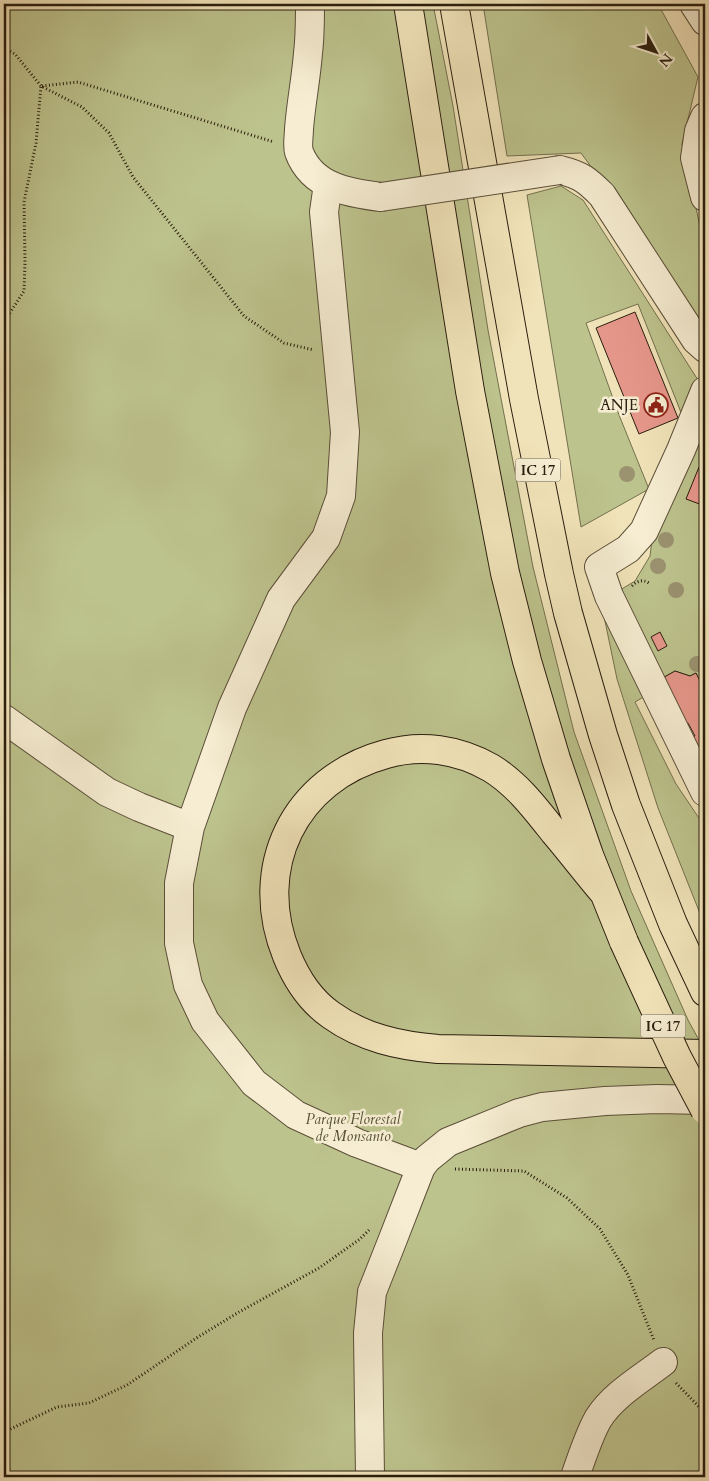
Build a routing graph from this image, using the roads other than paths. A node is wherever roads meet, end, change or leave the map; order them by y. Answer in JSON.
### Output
{"nodes":[{"id":1,"x":310,"y":4,"type":"edge"},
{"id":2,"x":408,"y":4,"type":"edge"},
{"id":3,"x":454,"y":4,"type":"edge"},
{"id":4,"x":694,"y":4,"type":"edge"},
{"id":5,"x":705,"y":21,"type":"edge"},
{"id":6,"x":705,"y":117,"type":"edge"},
{"id":7,"x":328,"y":184,"type":"junction"},
{"id":8,"x":705,"y":197,"type":"edge"},
{"id":9,"x":705,"y":348,"type":"edge"},
{"id":10,"x":705,"y":391,"type":"edge"},
{"id":11,"x":4,"y":719,"type":"edge"},
{"id":12,"x":705,"y":792,"type":"edge"},
{"id":13,"x":190,"y":827,"type":"junction"},
{"id":14,"x":604,"y":893,"type":"junction"},
{"id":15,"x":705,"y":992,"type":"edge"},
{"id":16,"x":705,"y":1054,"type":"edge"},
{"id":17,"x":705,"y":1100,"type":"edge"},
{"id":18,"x":705,"y":1110,"type":"edge"},
{"id":19,"x":421,"y":1167,"type":"junction"},
{"id":20,"x":663,"y":1362,"type":"road end"},
{"id":21,"x":370,"y":1477,"type":"edge"},
{"id":22,"x":575,"y":1477,"type":"edge"}],
"edges":[{"from":1,"to":7,"type":"street"},
{"from":2,"to":14,"type":"highway","number":"IC 17"},
{"from":3,"to":15,"type":"highway","number":"IC 17"},
{"from":4,"to":5,"type":"street"},
{"from":6,"to":8,"type":"street"},
{"from":7,"to":9,"type":"street","bridge":true},
{"from":7,"to":13,"type":"street"},
{"from":10,"to":12,"type":"street"},
{"from":11,"to":13,"type":"street"},
{"from":13,"to":19,"type":"street"},
{"from":14,"to":16,"type":"highway"},
{"from":14,"to":18,"type":"highway","number":"IC 17","bridge":true},
{"from":17,"to":19,"type":"street"},
{"from":19,"to":21,"type":"street"},
{"from":20,"to":22,"type":"street"}]}
